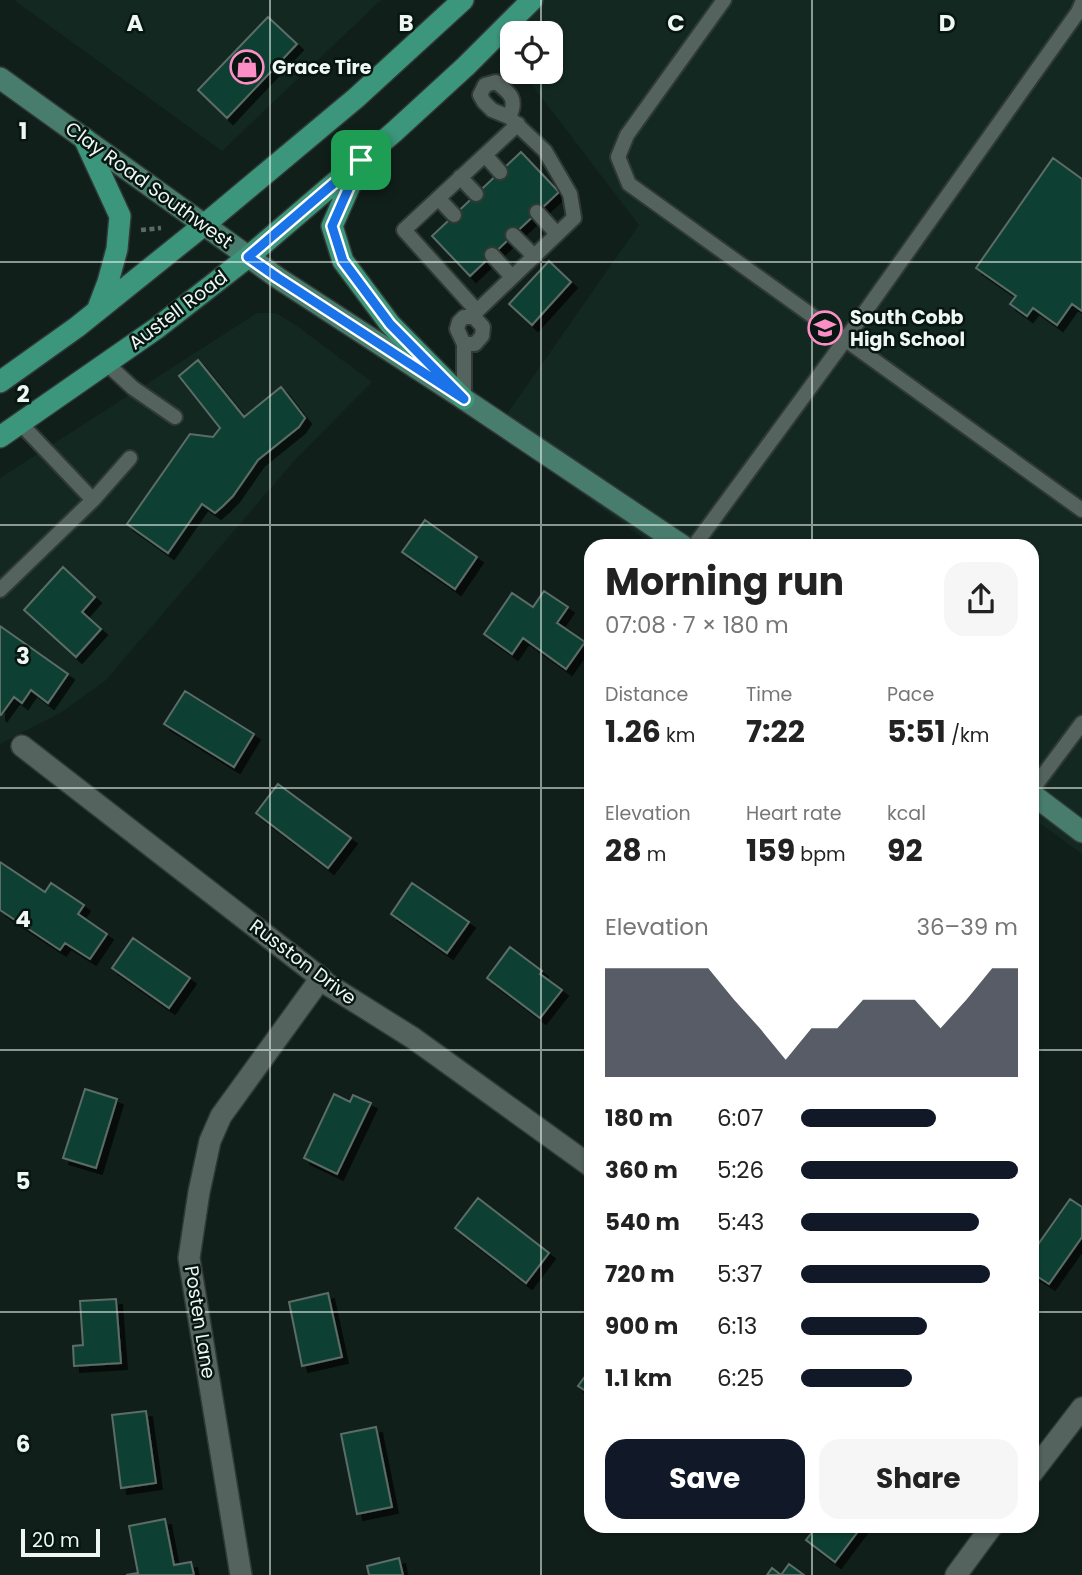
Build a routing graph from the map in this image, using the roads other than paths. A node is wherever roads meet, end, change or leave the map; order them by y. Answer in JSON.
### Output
{"nodes":[{"id":1,"x":463,"y":0,"type":"edge"},
{"id":2,"x":532,"y":0,"type":"edge"},
{"id":3,"x":724,"y":0,"type":"edge"},
{"id":4,"x":1080,"y":7,"type":"edge"},
{"id":5,"x":466,"y":66,"type":"junction"},
{"id":6,"x":0,"y":78,"type":"edge"},
{"id":7,"x":513,"y":121,"type":"junction"},
{"id":8,"x":84,"y":138,"type":"junction"},
{"id":9,"x":485,"y":155,"type":"junction"},
{"id":10,"x":361,"y":160,"type":"junction"},
{"id":11,"x":500,"y":172,"type":"dead end"},
{"id":12,"x":460,"y":177,"type":"junction"},
{"id":13,"x":476,"y":194,"type":"dead end"},
{"id":14,"x":438,"y":198,"type":"junction"},
{"id":15,"x":537,"y":212,"type":"dead end"},
{"id":16,"x":454,"y":215,"type":"dead end"},
{"id":17,"x":204,"y":225,"type":"junction"},
{"id":18,"x":557,"y":234,"type":"junction"},
{"id":19,"x":513,"y":235,"type":"dead end"},
{"id":20,"x":492,"y":255,"type":"dead end"},
{"id":21,"x":534,"y":256,"type":"junction"},
{"id":22,"x":248,"y":257,"type":"junction"},
{"id":23,"x":512,"y":277,"type":"junction"},
{"id":24,"x":97,"y":311,"type":"junction"},
{"id":25,"x":476,"y":314,"type":"junction"},
{"id":26,"x":845,"y":341,"type":"junction"},
{"id":27,"x":106,"y":363,"type":"junction"},
{"id":28,"x":0,"y":382,"type":"edge"},
{"id":29,"x":464,"y":399,"type":"junction"},
{"id":30,"x":175,"y":416,"type":"dead end"},
{"id":31,"x":20,"y":423,"type":"junction"},
{"id":32,"x":0,"y":437,"type":"edge"},
{"id":33,"x":130,"y":458,"type":"dead end"},
{"id":34,"x":93,"y":500,"type":"junction"},
{"id":35,"x":1082,"y":510,"type":"edge"},
{"id":36,"x":673,"y":539,"type":"edge"},
{"id":37,"x":699,"y":539,"type":"edge"},
{"id":38,"x":0,"y":590,"type":"edge"},
{"id":39,"x":1082,"y":723,"type":"edge"},
{"id":40,"x":22,"y":746,"type":"dead end"},
{"id":41,"x":1039,"y":782,"type":"edge"},
{"id":42,"x":1039,"y":798,"type":"edge"},
{"id":43,"x":1082,"y":832,"type":"edge"},
{"id":44,"x":321,"y":978,"type":"junction"},
{"id":45,"x":584,"y":1161,"type":"edge"},
{"id":46,"x":1082,"y":1408,"type":"edge"},
{"id":47,"x":1039,"y":1464,"type":"edge"},
{"id":48,"x":985,"y":1533,"type":"edge"},
{"id":49,"x":241,"y":1575,"type":"edge"},
{"id":50,"x":956,"y":1575,"type":"edge"}],
"edges":[{"from":1,"to":17,"type":"main road"},
{"from":2,"to":5,"type":"main road","name":"Austell Road"},
{"from":3,"to":26,"type":"lane"},
{"from":4,"to":26,"type":"lane"},
{"from":5,"to":7,"type":"lane"},
{"from":5,"to":10,"type":"main road","name":"Austell Road"},
{"from":6,"to":8,"type":"street","name":"Clay Road Southwest"},
{"from":7,"to":9,"type":"lane"},
{"from":7,"to":18,"type":"lane"},
{"from":8,"to":17,"type":"street","name":"Clay Road Southwest"},
{"from":8,"to":24,"type":"main road"},
{"from":9,"to":11,"type":"lane"},
{"from":9,"to":12,"type":"lane"},
{"from":10,"to":22,"type":"main road","name":"Austell Road"},
{"from":10,"to":29,"type":"main road"},
{"from":12,"to":13,"type":"lane"},
{"from":12,"to":14,"type":"lane"},
{"from":14,"to":16,"type":"lane"},
{"from":14,"to":25,"type":"lane"},
{"from":15,"to":18,"type":"lane"},
{"from":17,"to":22,"type":"street","name":"Clay Road Southwest"},
{"from":17,"to":24,"type":"main road"},
{"from":18,"to":21,"type":"lane"},
{"from":19,"to":21,"type":"lane"},
{"from":20,"to":23,"type":"lane"},
{"from":21,"to":23,"type":"lane"},
{"from":22,"to":27,"type":"main road","name":"Austell Road"},
{"from":22,"to":29,"type":"street","name":"Clay Road Southwest"},
{"from":23,"to":25,"type":"lane"},
{"from":24,"to":28,"type":"main road"},
{"from":25,"to":29,"type":"lane"},
{"from":26,"to":35,"type":"lane"},
{"from":26,"to":37,"type":"lane"},
{"from":27,"to":30,"type":"lane"},
{"from":27,"to":31,"type":"main road","name":"Austell Road"},
{"from":29,"to":36,"type":"street","name":"Clay Road Southwest"},
{"from":31,"to":32,"type":"main road","name":"Austell Road"},
{"from":31,"to":34,"type":"lane"},
{"from":33,"to":34,"type":"lane"},
{"from":34,"to":38,"type":"lane"},
{"from":39,"to":41,"type":"lane"},
{"from":40,"to":44,"type":"street","name":"Russton Drive"},
{"from":42,"to":43,"type":"street"},
{"from":44,"to":45,"type":"street","name":"Russton Drive"},
{"from":44,"to":49,"type":"street","name":"Posten Lane"},
{"from":46,"to":47,"type":"street"},
{"from":48,"to":50,"type":"street"}]}
